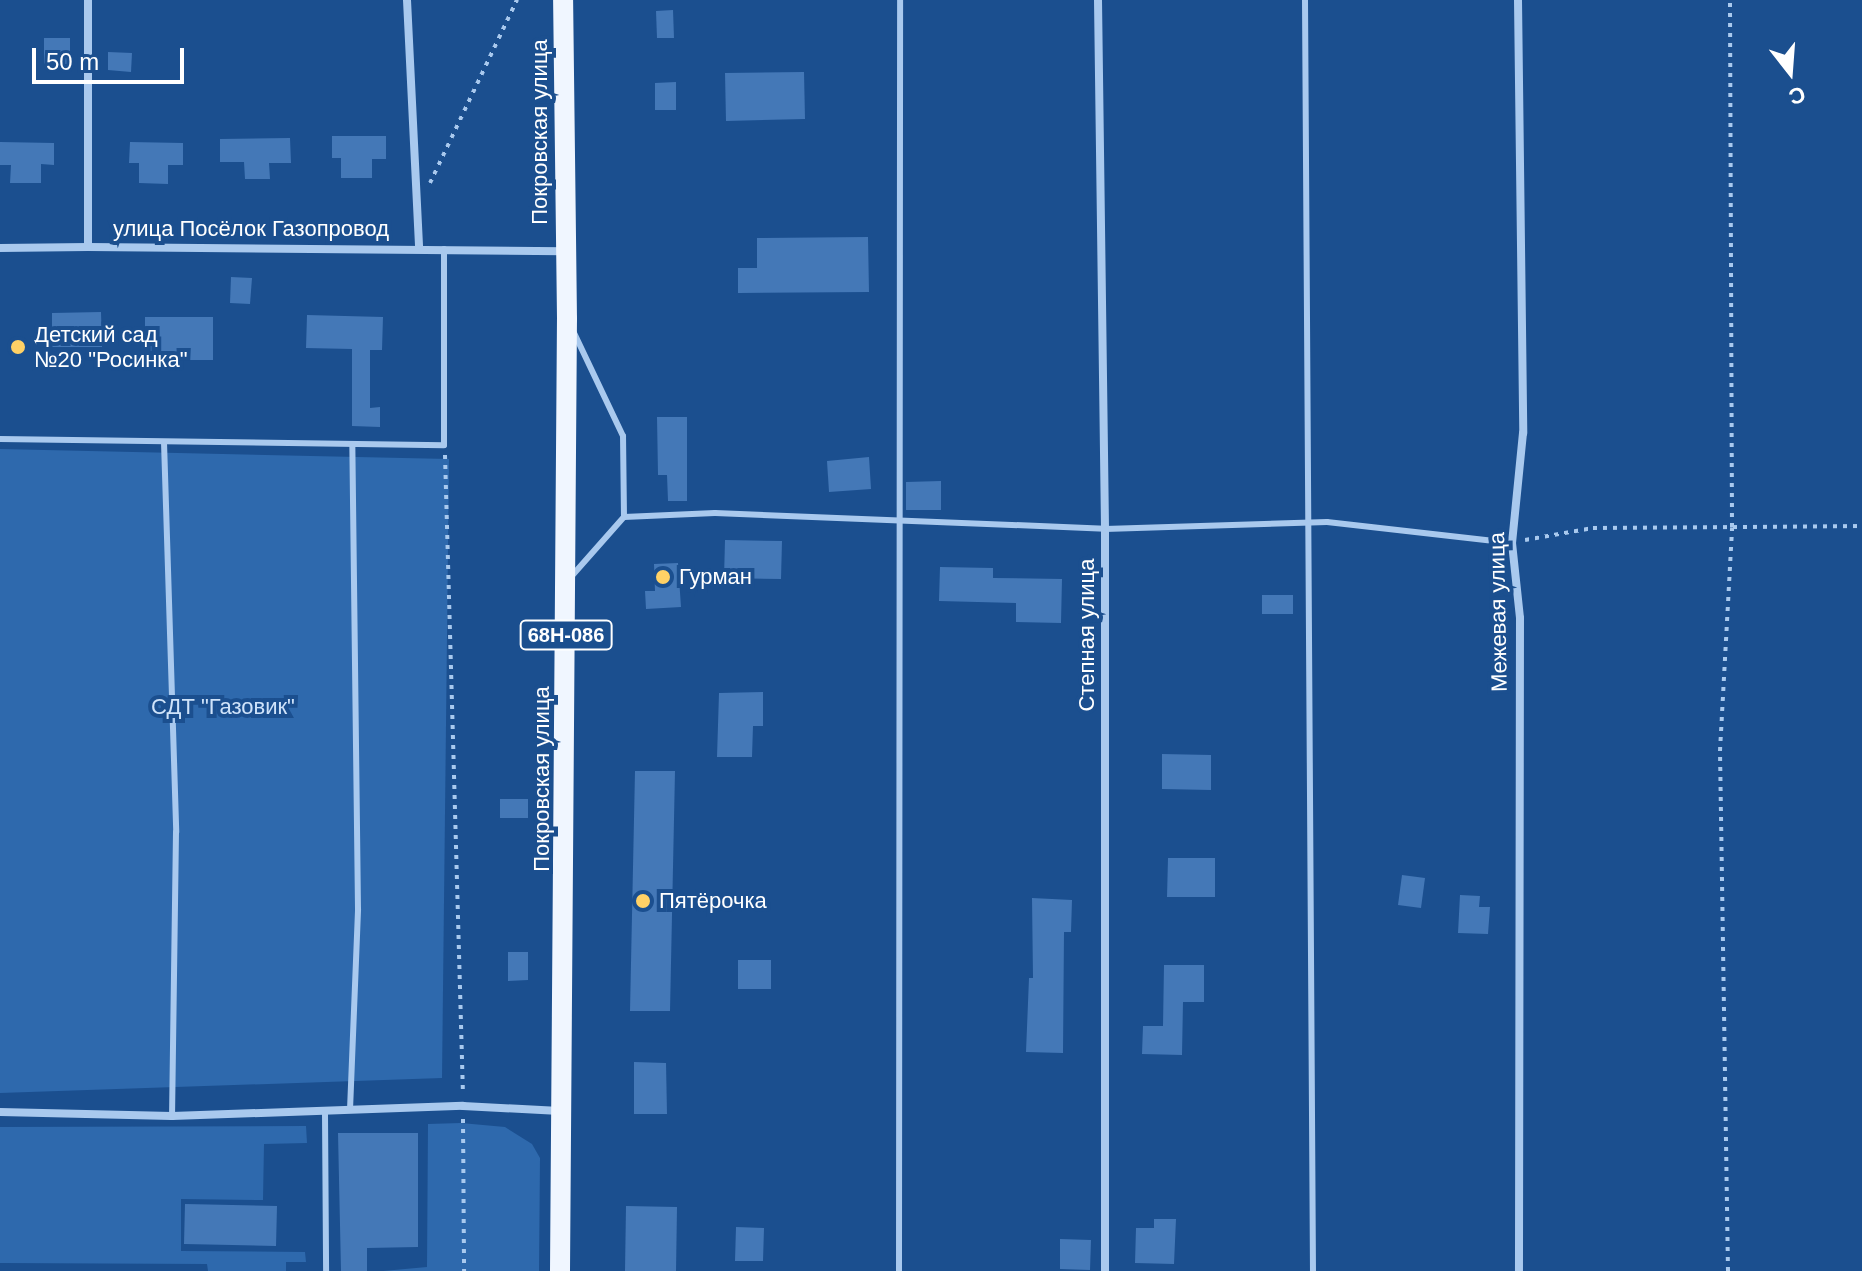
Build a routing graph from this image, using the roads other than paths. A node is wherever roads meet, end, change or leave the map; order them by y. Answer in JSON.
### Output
{"nodes":[{"id":1,"x":88,"y":0,"type":"edge"},
{"id":2,"x":407,"y":0,"type":"edge"},
{"id":3,"x":563,"y":0,"type":"edge"},
{"id":4,"x":900,"y":0,"type":"edge"},
{"id":5,"x":1098,"y":0,"type":"edge"},
{"id":6,"x":1305,"y":0,"type":"edge"},
{"id":7,"x":1518,"y":0,"type":"edge"},
{"id":8,"x":419,"y":246,"type":"junction"},
{"id":9,"x":88,"y":247,"type":"junction"},
{"id":10,"x":0,"y":248,"type":"edge"},
{"id":11,"x":444,"y":249,"type":"junction"},
{"id":12,"x":564,"y":251,"type":"junction"},
{"id":13,"x":567,"y":319,"type":"junction"},
{"id":14,"x":0,"y":439,"type":"edge"},
{"id":15,"x":164,"y":442,"type":"junction"},
{"id":16,"x":352,"y":445,"type":"junction"},
{"id":17,"x":624,"y":517,"type":"junction"},
{"id":18,"x":897,"y":519,"type":"junction"},
{"id":19,"x":1307,"y":522,"type":"junction"},
{"id":20,"x":1105,"y":529,"type":"junction"},
{"id":21,"x":1512,"y":543,"type":"junction"},
{"id":22,"x":566,"y":582,"type":"junction"},
{"id":23,"x":350,"y":1110,"type":"junction"},
{"id":24,"x":565,"y":1111,"type":"junction"},
{"id":25,"x":0,"y":1112,"type":"edge"},
{"id":26,"x":325,"y":1114,"type":"junction"},
{"id":27,"x":172,"y":1116,"type":"junction"},
{"id":28,"x":326,"y":1271,"type":"edge"},
{"id":29,"x":560,"y":1271,"type":"edge"},
{"id":30,"x":899,"y":1271,"type":"edge"},
{"id":31,"x":1105,"y":1271,"type":"edge"},
{"id":32,"x":1313,"y":1271,"type":"edge"},
{"id":33,"x":1519,"y":1271,"type":"edge"}],
"edges":[{"from":1,"to":9,"type":"street","name":"улица Посёлок Газопровод"},
{"from":2,"to":8,"type":"street"},
{"from":3,"to":12,"type":"main road","name":"Покровская улица","number":"68Н-086"},
{"from":4,"to":18,"type":"lane"},
{"from":5,"to":20,"type":"street","name":"Степная улица"},
{"from":6,"to":19,"type":"lane"},
{"from":7,"to":21,"type":"street","name":"Межевая улица"},
{"from":8,"to":9,"type":"street","name":"улица Посёлок Газопровод"},
{"from":8,"to":11,"type":"street","name":"улица Посёлок Газопровод"},
{"from":9,"to":10,"type":"street"},
{"from":11,"to":12,"type":"street","name":"улица Посёлок Газопровод"},
{"from":11,"to":16,"type":"lane"},
{"from":12,"to":13,"type":"main road","name":"Покровская улица","number":"68Н-086"},
{"from":13,"to":17,"type":"lane"},
{"from":13,"to":22,"type":"main road","name":"Покровская улица","number":"68Н-086"},
{"from":14,"to":15,"type":"lane"},
{"from":15,"to":16,"type":"lane"},
{"from":15,"to":27,"type":"lane"},
{"from":16,"to":23,"type":"lane"},
{"from":17,"to":18,"type":"lane"},
{"from":17,"to":22,"type":"lane"},
{"from":18,"to":20,"type":"lane"},
{"from":18,"to":30,"type":"lane"},
{"from":19,"to":20,"type":"lane"},
{"from":19,"to":21,"type":"lane"},
{"from":19,"to":32,"type":"lane"},
{"from":20,"to":31,"type":"street","name":"Степная улица"},
{"from":21,"to":33,"type":"street","name":"Межевая улица"},
{"from":22,"to":24,"type":"main road","name":"Покровская улица","number":"68Н-086"},
{"from":23,"to":24,"type":"street"},
{"from":23,"to":26,"type":"street"},
{"from":24,"to":29,"type":"main road","name":"Покровская улица","number":"68Н-086"},
{"from":25,"to":27,"type":"street"},
{"from":26,"to":27,"type":"street"},
{"from":26,"to":28,"type":"lane"}]}
